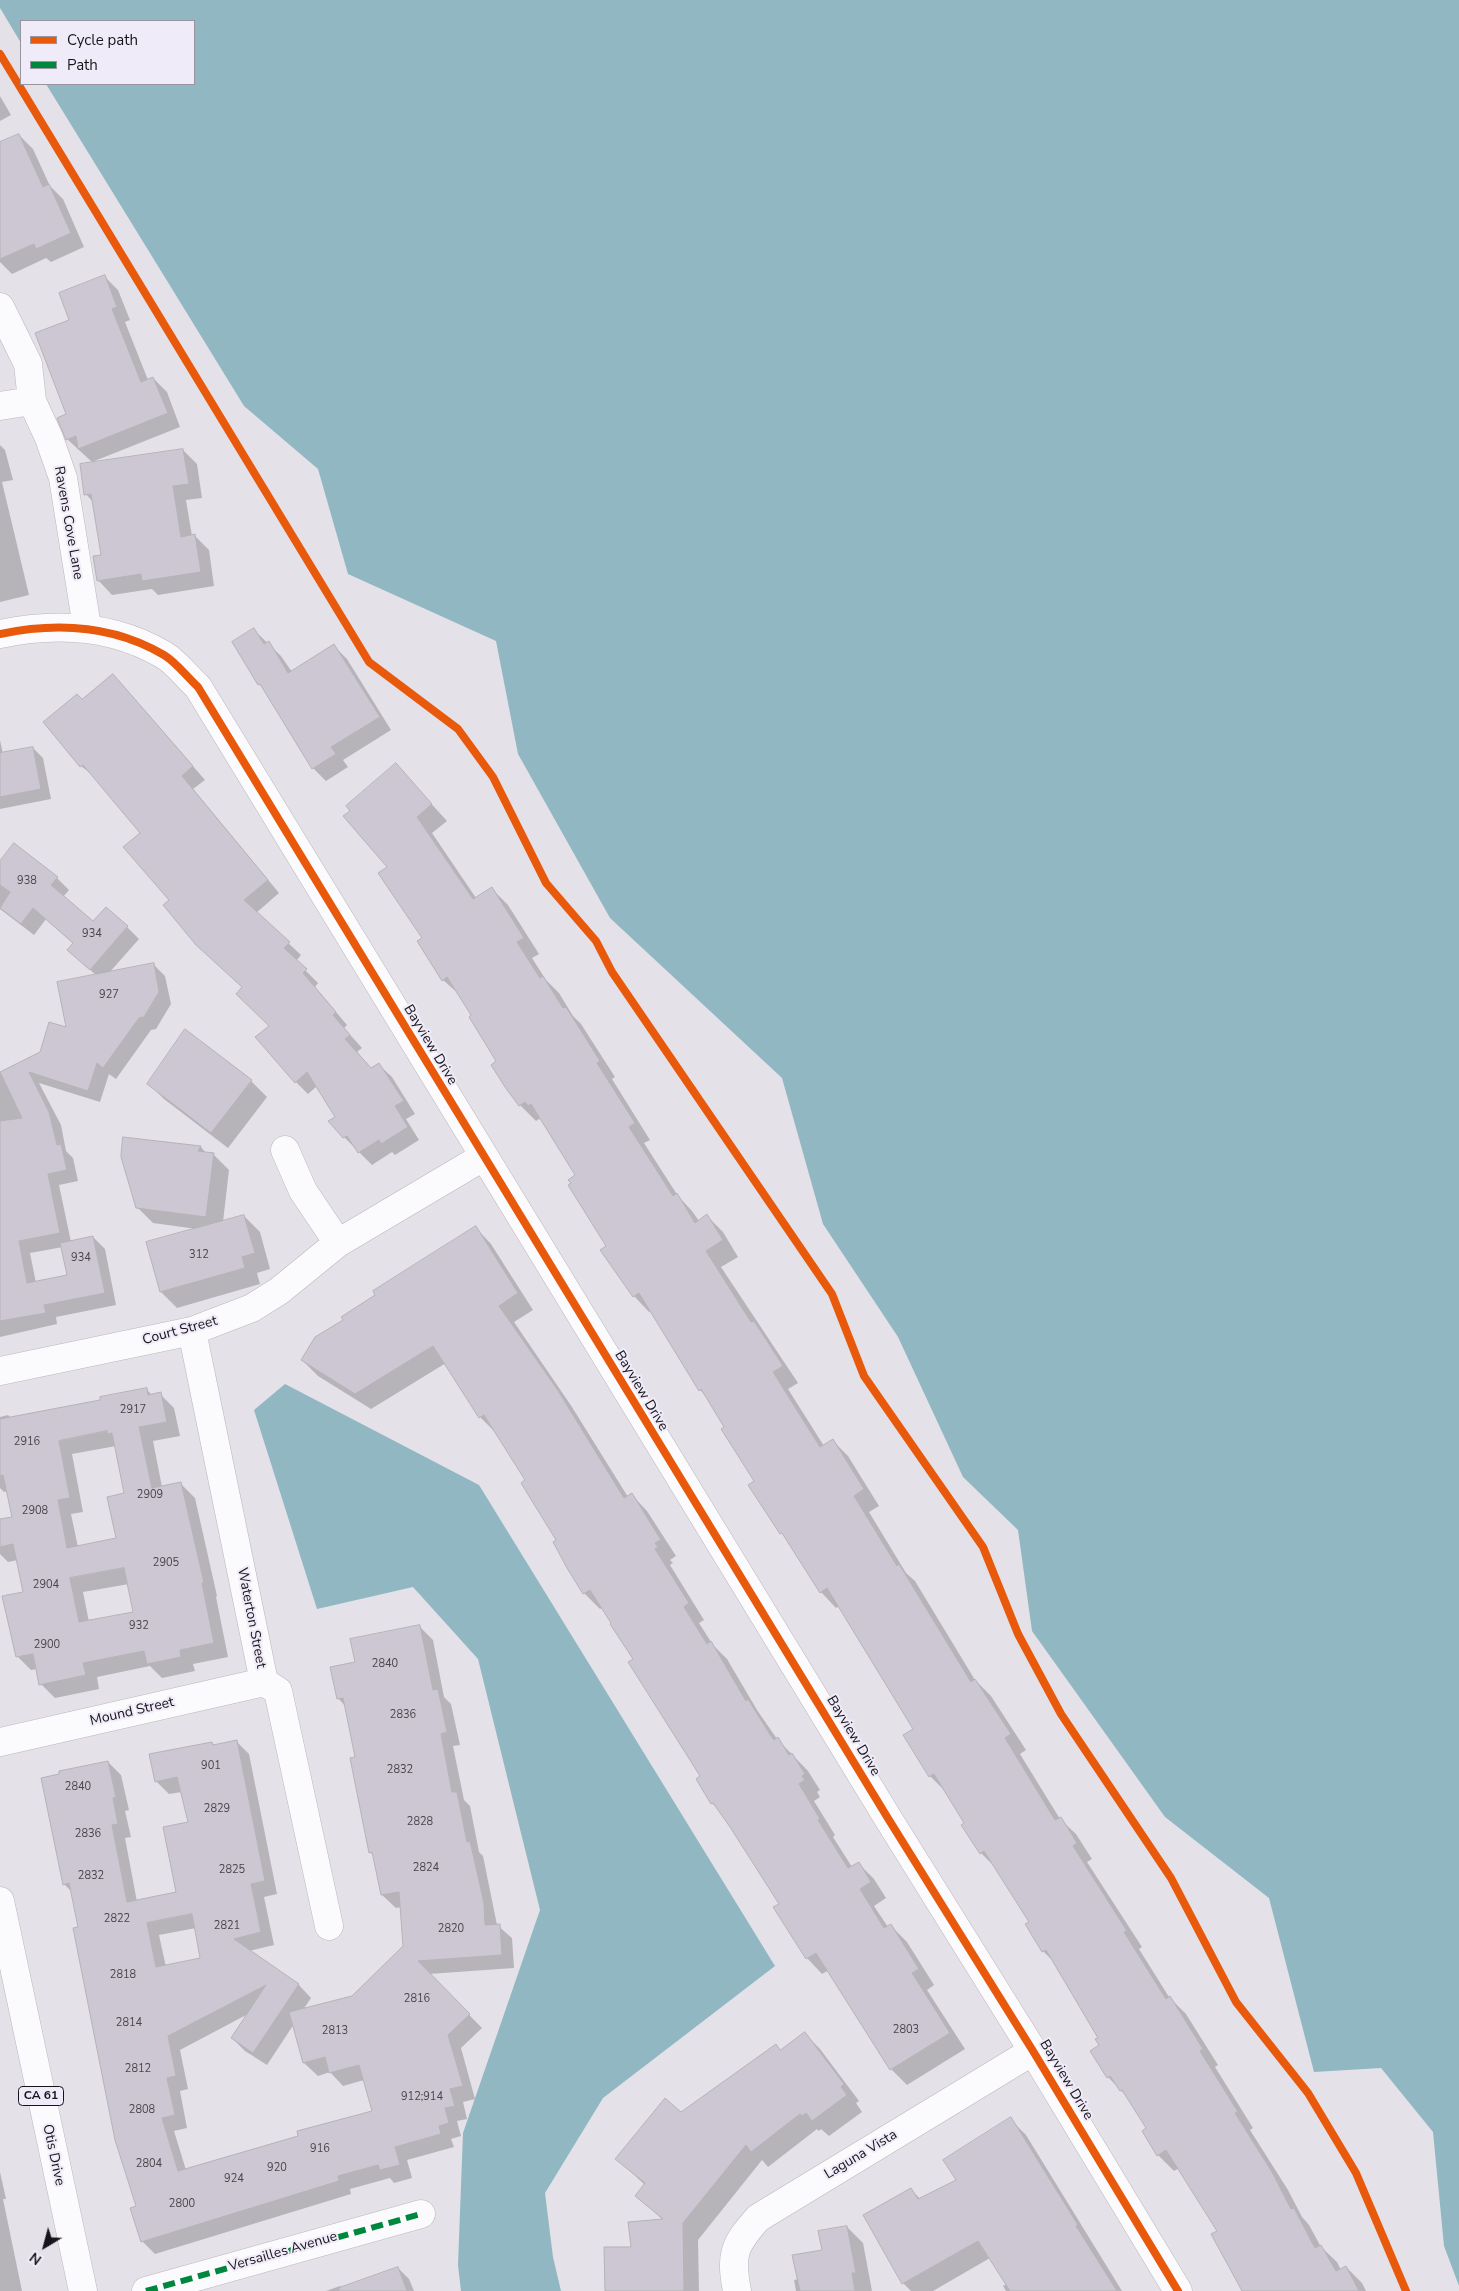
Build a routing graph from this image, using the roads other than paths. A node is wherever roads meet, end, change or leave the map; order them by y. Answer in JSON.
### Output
{"nodes":[{"id":1,"x":0,"y":307,"type":"edge"},
{"id":2,"x":7,"y":341,"type":"edge"},
{"id":3,"x":32,"y":401,"type":"junction"},
{"id":4,"x":0,"y":406,"type":"edge"},
{"id":5,"x":87,"y":627,"type":"junction"},
{"id":6,"x":0,"y":634,"type":"edge"},
{"id":7,"x":285,"y":1150,"type":"dead end"},
{"id":8,"x":484,"y":1156,"type":"junction"},
{"id":9,"x":338,"y":1243,"type":"junction"},
{"id":10,"x":192,"y":1331,"type":"junction"},
{"id":11,"x":0,"y":1371,"type":"edge"},
{"id":12,"x":264,"y":1682,"type":"junction"},
{"id":13,"x":0,"y":1742,"type":"edge"},
{"id":14,"x":0,"y":1901,"type":"edge"},
{"id":15,"x":329,"y":1926,"type":"dead end"},
{"id":16,"x":1033,"y":2050,"type":"junction"},
{"id":17,"x":421,"y":2214,"type":"dead end"},
{"id":18,"x":83,"y":2291,"type":"edge"},
{"id":19,"x":146,"y":2291,"type":"edge"},
{"id":20,"x":737,"y":2291,"type":"edge"},
{"id":21,"x":1178,"y":2291,"type":"edge"}],
"edges":[{"from":1,"to":2,"type":"street","name":"Ravens Cove Lane"},
{"from":2,"to":3,"type":"street","name":"Ravens Cove Lane"},
{"from":3,"to":4,"type":"street"},
{"from":3,"to":5,"type":"street","name":"Ravens Cove Lane"},
{"from":5,"to":6,"type":"street","name":"Bayview Drive"},
{"from":5,"to":8,"type":"street","name":"Bayview Drive"},
{"from":7,"to":9,"type":"street"},
{"from":8,"to":9,"type":"street","name":"Court Street"},
{"from":8,"to":16,"type":"street","name":"Bayview Drive"},
{"from":9,"to":10,"type":"street","name":"Court Street"},
{"from":10,"to":11,"type":"street","name":"Court Street"},
{"from":10,"to":12,"type":"street","name":"Waterton Street"},
{"from":12,"to":13,"type":"street","name":"Mound Street"},
{"from":12,"to":15,"type":"street","name":"Waterton Street"},
{"from":14,"to":18,"type":"street","name":"Otis Drive","number":"CA 61"},
{"from":16,"to":20,"type":"street","name":"Laguna Vista"},
{"from":16,"to":21,"type":"street","name":"Bayview Drive"},
{"from":17,"to":19,"type":"street","name":"Versailles Avenue"}]}
